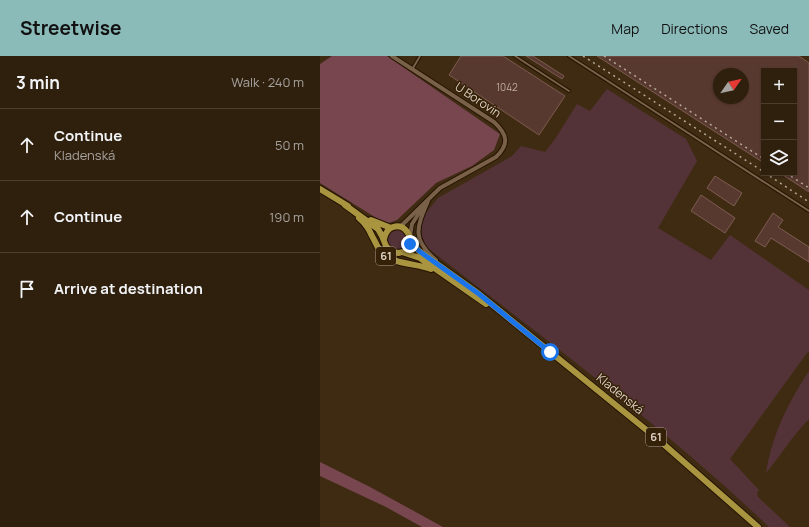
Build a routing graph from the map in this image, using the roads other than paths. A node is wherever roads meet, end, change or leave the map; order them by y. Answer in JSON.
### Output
{"nodes":[{"id":1,"x":392,"y":56,"type":"edge"},
{"id":2,"x":420,"y":56,"type":"edge"},
{"id":3,"x":515,"y":56,"type":"edge"},
{"id":4,"x":569,"y":56,"type":"edge"},
{"id":5,"x":412,"y":69,"type":"junction"},
{"id":6,"x":569,"y":91,"type":"dead end"},
{"id":7,"x":320,"y":189,"type":"edge"},
{"id":8,"x":429,"y":199,"type":"junction"},
{"id":9,"x":345,"y":205,"type":"junction"},
{"id":10,"x":809,"y":211,"type":"edge"},
{"id":11,"x":400,"y":227,"type":"junction"},
{"id":12,"x":391,"y":228,"type":"junction"},
{"id":13,"x":410,"y":238,"type":"junction"},
{"id":14,"x":384,"y":239,"type":"junction"},
{"id":15,"x":402,"y":252,"type":"junction"},
{"id":16,"x":449,"y":279,"type":"junction"},
{"id":17,"x":459,"y":279,"type":"junction"},
{"id":18,"x":520,"y":328,"type":"junction"},
{"id":19,"x":758,"y":527,"type":"edge"}],
"edges":[{"from":1,"to":5,"type":"street","name":"U Borovin"},
{"from":2,"to":5,"type":"lane"},
{"from":3,"to":6,"type":"lane"},
{"from":4,"to":10,"type":"lane"},
{"from":5,"to":8,"type":"street","name":"U Borovin"},
{"from":7,"to":9,"type":"main road","number":"61"},
{"from":8,"to":11,"type":"street"},
{"from":8,"to":13,"type":"street"},
{"from":8,"to":17,"type":"street"},
{"from":9,"to":12,"type":"main road","number":"61"},
{"from":9,"to":14,"type":"main road","number":"61"},
{"from":9,"to":16,"type":"main road","number":"61"},
{"from":11,"to":12,"type":"main road","number":"61"},
{"from":11,"to":13,"type":"main road","number":"61"},
{"from":12,"to":14,"type":"main road","number":"61"},
{"from":13,"to":15,"type":"main road","number":"61"},
{"from":13,"to":17,"type":"main road","number":"61"},
{"from":14,"to":15,"type":"main road","number":"61"},
{"from":15,"to":16,"type":"main road","number":"61"},
{"from":16,"to":18,"type":"main road","number":"61"},
{"from":17,"to":18,"type":"main road","number":"61"},
{"from":18,"to":19,"type":"main road","name":"Kladenská","number":"61"}]}
